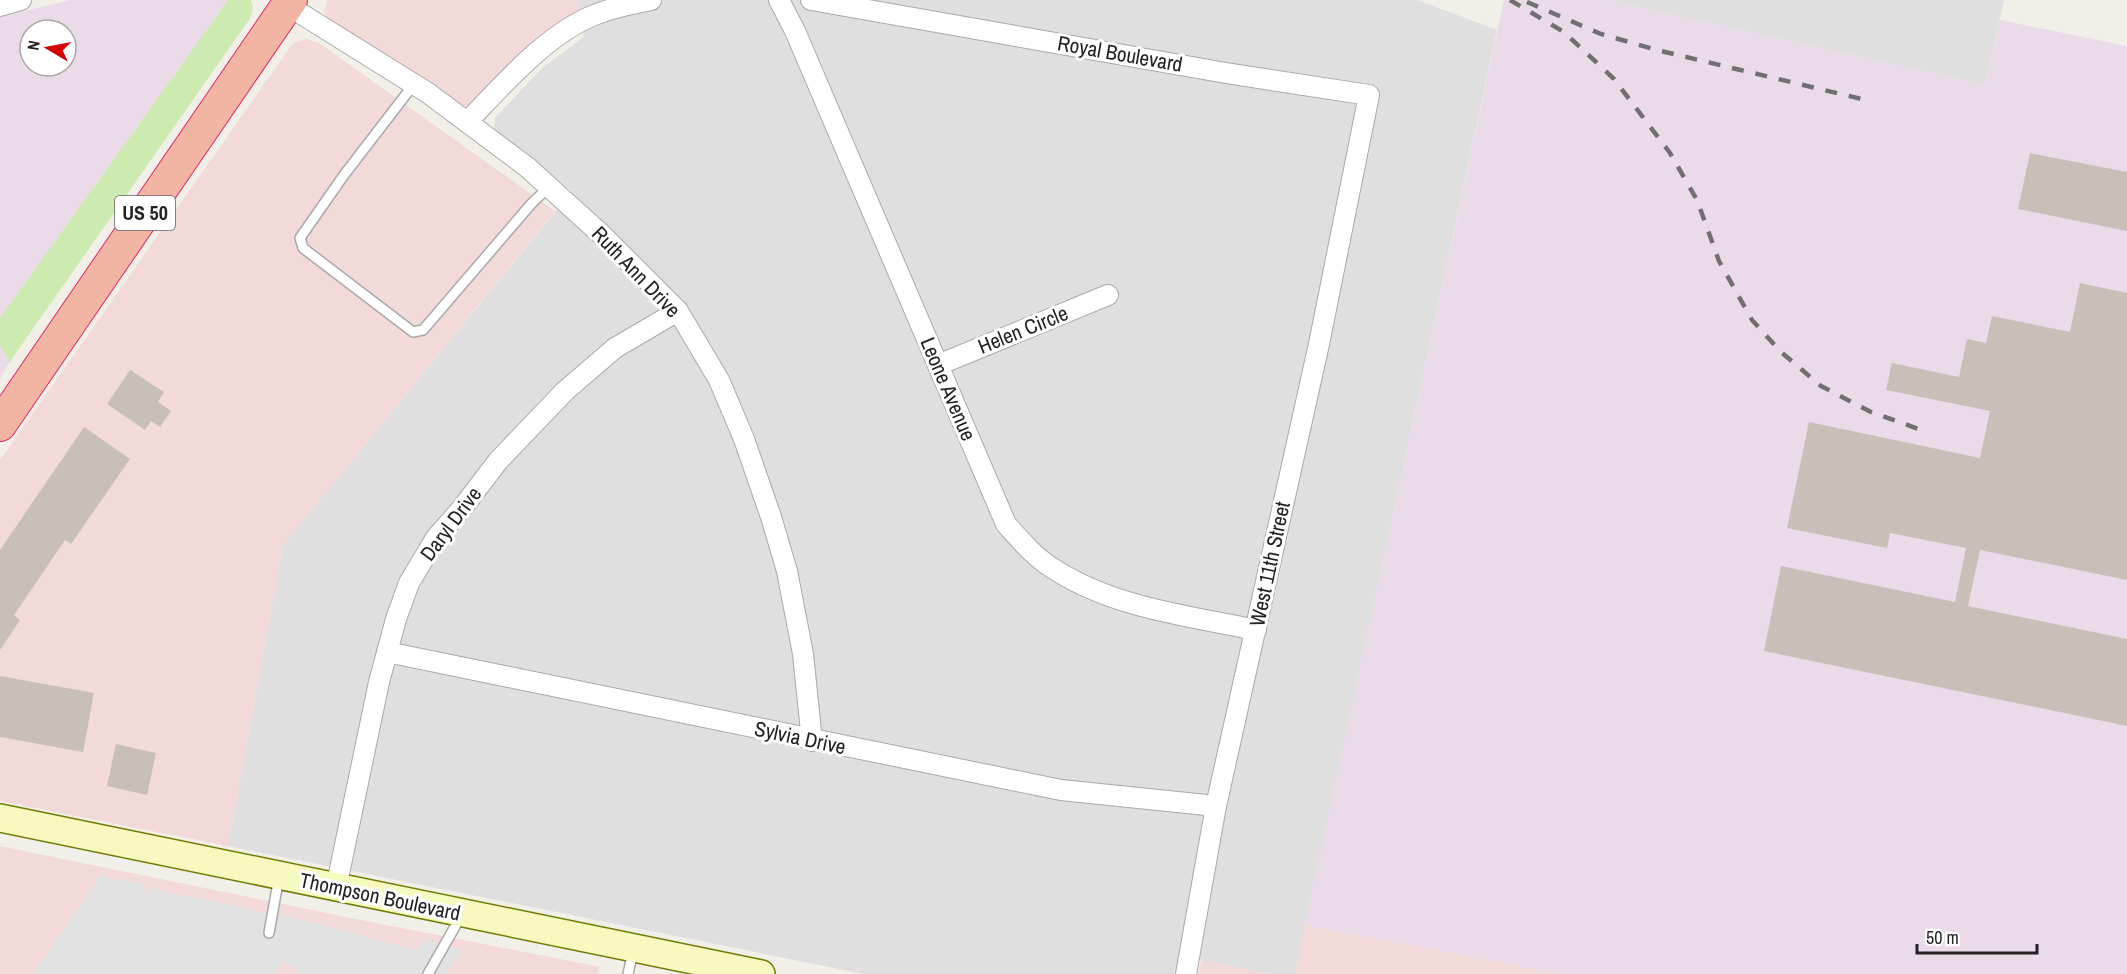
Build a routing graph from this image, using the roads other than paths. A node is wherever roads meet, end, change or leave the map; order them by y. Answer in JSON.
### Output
{"nodes":[{"id":1,"x":21,"y":0,"type":"edge"},
{"id":2,"x":651,"y":0,"type":"edge"},
{"id":3,"x":779,"y":0,"type":"edge"},
{"id":4,"x":811,"y":0,"type":"edge"},
{"id":5,"x":287,"y":2,"type":"edge"},
{"id":6,"x":0,"y":6,"type":"edge"},
{"id":7,"x":414,"y":84,"type":"junction"},
{"id":8,"x":467,"y":122,"type":"junction"},
{"id":9,"x":1357,"y":155,"type":"joint"},
{"id":10,"x":549,"y":187,"type":"junction"},
{"id":11,"x":1108,"y":295,"type":"dead end"},
{"id":12,"x":678,"y":311,"type":"junction"},
{"id":13,"x":938,"y":365,"type":"junction"},
{"id":14,"x":0,"y":425,"type":"edge"},
{"id":15,"x":1256,"y":630,"type":"junction"},
{"id":16,"x":387,"y":652,"type":"junction"},
{"id":17,"x":812,"y":741,"type":"junction"},
{"id":18,"x":1216,"y":806,"type":"junction"},
{"id":19,"x":0,"y":818,"type":"edge"},
{"id":20,"x":279,"y":876,"type":"junction"},
{"id":21,"x":336,"y":888,"type":"junction"},
{"id":22,"x":462,"y":914,"type":"junction"},
{"id":23,"x":269,"y":933,"type":"dead end"},
{"id":24,"x":631,"y":961,"type":"edge"},
{"id":25,"x":710,"y":969,"type":"edge"},
{"id":26,"x":428,"y":974,"type":"edge"},
{"id":27,"x":761,"y":974,"type":"edge"},
{"id":28,"x":1186,"y":974,"type":"edge"}],
"edges":[{"from":1,"to":6,"type":"street"},
{"from":2,"to":8,"type":"street"},
{"from":3,"to":13,"type":"street","name":"Leone Avenue"},
{"from":4,"to":9,"type":"street","name":"Royal Boulevard"},
{"from":5,"to":7,"type":"street","name":"Ruth Ann Drive"},
{"from":5,"to":14,"type":"highway","number":"US 50"},
{"from":7,"to":8,"type":"street","name":"Ruth Ann Drive"},
{"from":7,"to":10,"type":"lane"},
{"from":8,"to":10,"type":"street","name":"Ruth Ann Drive"},
{"from":9,"to":15,"type":"street","name":"West 11th Street"},
{"from":10,"to":12,"type":"street","name":"Ruth Ann Drive"},
{"from":11,"to":13,"type":"street","name":"Helen Circle"},
{"from":12,"to":16,"type":"street","name":"Daryl Drive"},
{"from":12,"to":17,"type":"street","name":"Ruth Ann Drive"},
{"from":13,"to":15,"type":"street","name":"Leone Avenue"},
{"from":15,"to":18,"type":"street","name":"West 11th Street"},
{"from":16,"to":17,"type":"street","name":"Sylvia Drive"},
{"from":16,"to":21,"type":"street","name":"Daryl Drive"},
{"from":17,"to":18,"type":"street","name":"Sylvia Drive"},
{"from":18,"to":28,"type":"street","name":"West 11th Street"},
{"from":19,"to":20,"type":"main road","name":"Thompson Boulevard"},
{"from":20,"to":21,"type":"main road","name":"Thompson Boulevard"},
{"from":20,"to":23,"type":"lane"},
{"from":21,"to":22,"type":"main road","name":"Thompson Boulevard"},
{"from":22,"to":24,"type":"main road","name":"Thompson Boulevard"},
{"from":22,"to":26,"type":"lane"},
{"from":24,"to":25,"type":"main road","name":"Thompson Boulevard"},
{"from":25,"to":27,"type":"main road","name":"Thompson Boulevard"}]}
